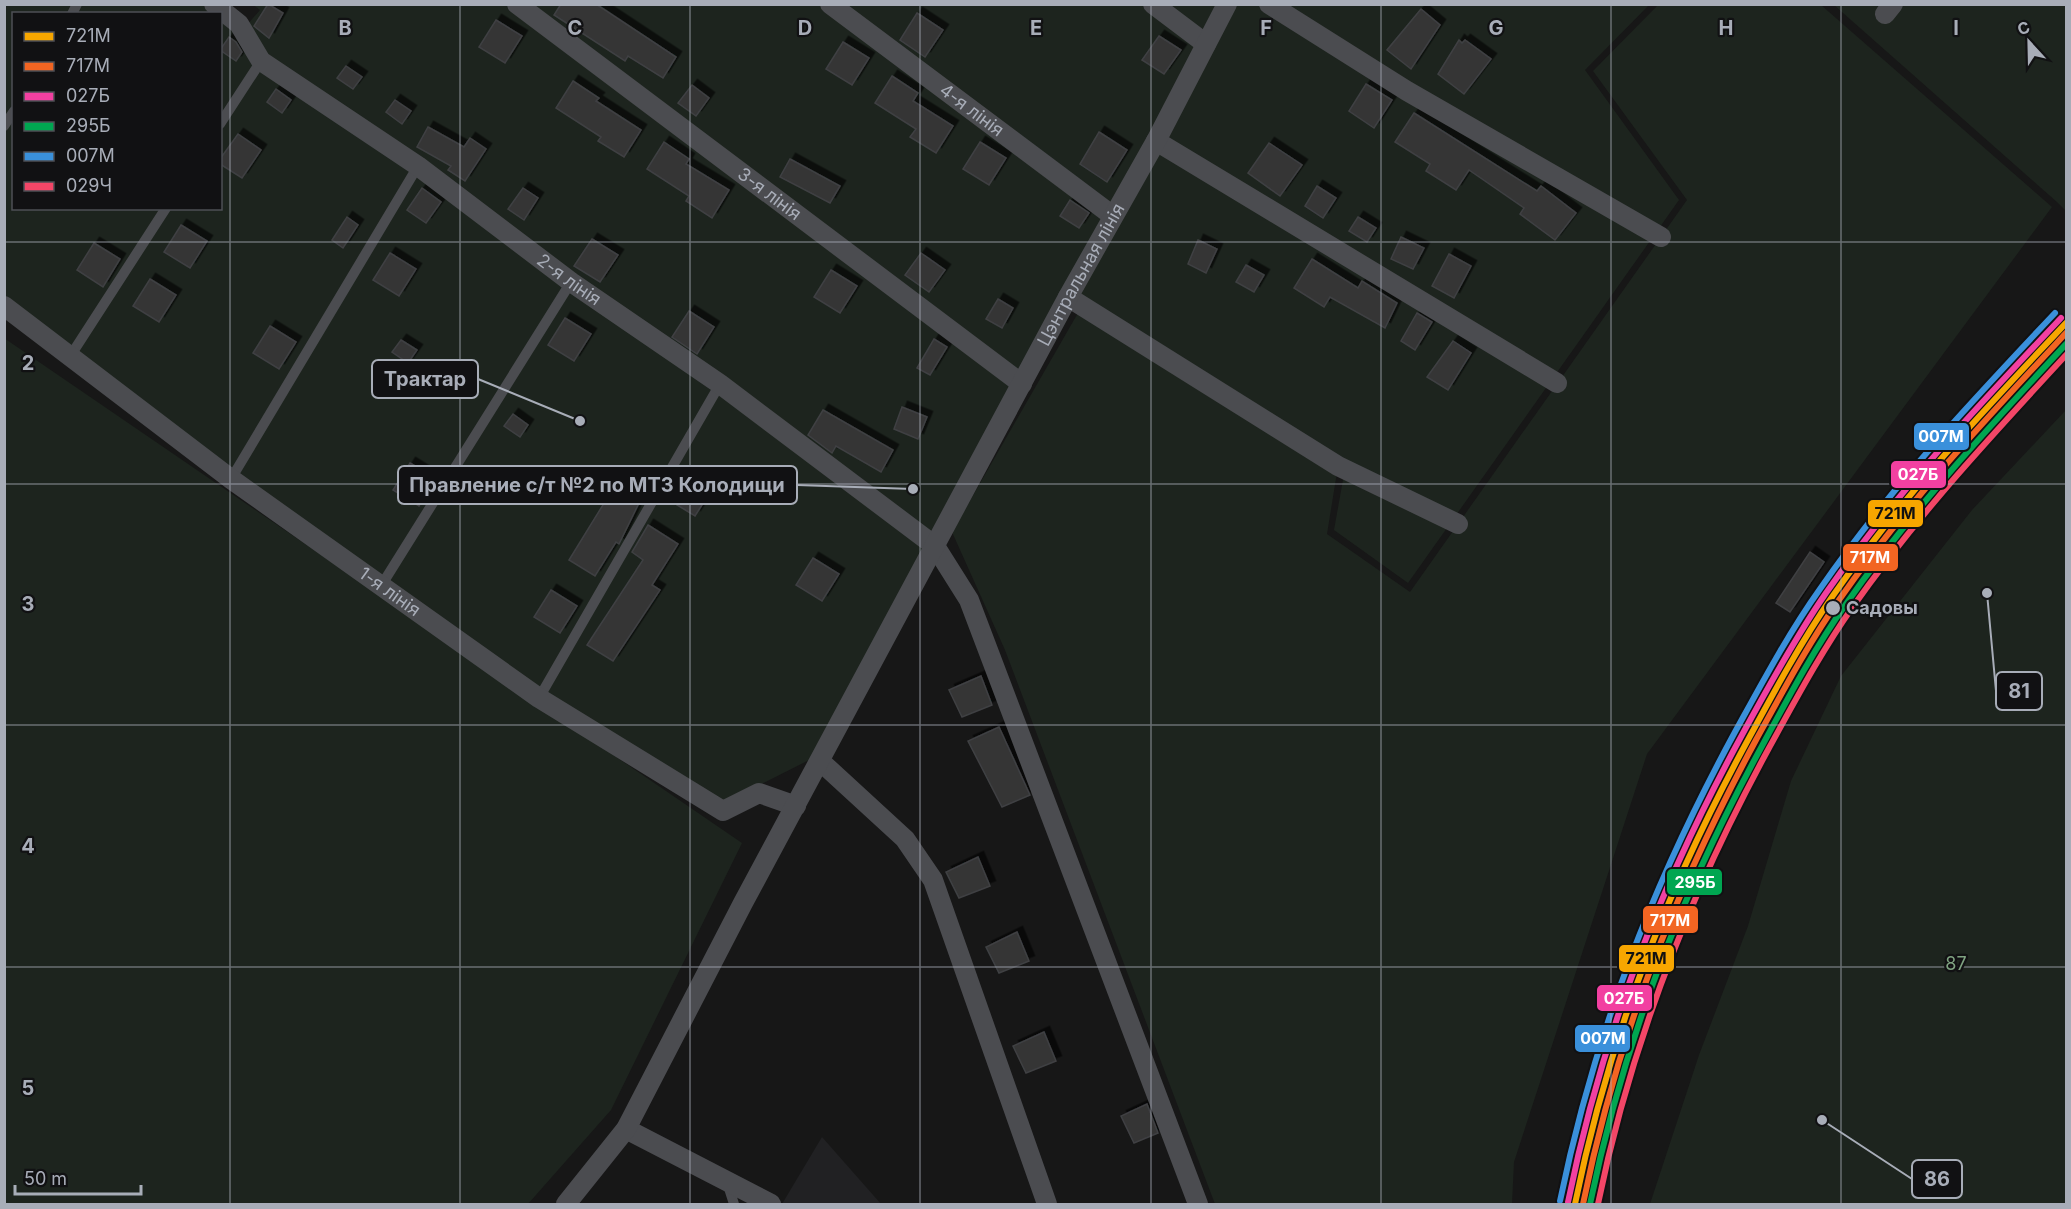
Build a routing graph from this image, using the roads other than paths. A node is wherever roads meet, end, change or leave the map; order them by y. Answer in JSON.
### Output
{"nodes":[{"id":1,"x":214,"y":4,"type":"edge"},
{"id":2,"x":517,"y":4,"type":"edge"},
{"id":3,"x":830,"y":4,"type":"edge"},
{"id":4,"x":1153,"y":4,"type":"edge"},
{"id":5,"x":1227,"y":4,"type":"edge"},
{"id":6,"x":1269,"y":4,"type":"edge"},
{"id":7,"x":1206,"y":44,"type":"junction"},
{"id":8,"x":261,"y":61,"type":"junction"},
{"id":9,"x":222,"y":121,"type":"edge"},
{"id":10,"x":1156,"y":141,"type":"junction"},
{"id":11,"x":418,"y":166,"type":"junction"},
{"id":12,"x":165,"y":210,"type":"edge"},
{"id":13,"x":1113,"y":216,"type":"junction"},
{"id":14,"x":1661,"y":237,"type":"dead end"},
{"id":15,"x":571,"y":282,"type":"junction"},
{"id":16,"x":1068,"y":297,"type":"junction"},
{"id":17,"x":4,"y":306,"type":"edge"},
{"id":18,"x":71,"y":355,"type":"junction"},
{"id":19,"x":1557,"y":383,"type":"dead end"},
{"id":20,"x":720,"y":384,"type":"junction"},
{"id":21,"x":1022,"y":384,"type":"junction"},
{"id":22,"x":231,"y":479,"type":"junction"},
{"id":23,"x":1458,"y":524,"type":"dead end"},
{"id":24,"x":935,"y":546,"type":"junction"},
{"id":25,"x":381,"y":586,"type":"junction"},
{"id":26,"x":539,"y":698,"type":"junction"},
{"id":27,"x":820,"y":761,"type":"junction"},
{"id":28,"x":796,"y":806,"type":"junction"},
{"id":29,"x":626,"y":1129,"type":"junction"},
{"id":30,"x":727,"y":1182,"type":"junction"},
{"id":31,"x":566,"y":1204,"type":"edge"},
{"id":32,"x":734,"y":1204,"type":"edge"},
{"id":33,"x":771,"y":1204,"type":"edge"},
{"id":34,"x":1047,"y":1204,"type":"edge"},
{"id":35,"x":1198,"y":1204,"type":"edge"}],
"edges":[{"from":1,"to":8,"type":"street","name":"2-я лінія"},
{"from":2,"to":21,"type":"street","name":"3-я лінія"},
{"from":3,"to":13,"type":"street","name":"4-я лінія"},
{"from":4,"to":7,"type":"street"},
{"from":5,"to":7,"type":"street","name":"Цэнтральная лінія"},
{"from":6,"to":14,"type":"street"},
{"from":7,"to":10,"type":"street","name":"Цэнтральная лінія"},
{"from":8,"to":9,"type":"lane"},
{"from":8,"to":11,"type":"street","name":"2-я лінія"},
{"from":10,"to":13,"type":"street","name":"Цэнтральная лінія"},
{"from":10,"to":19,"type":"street"},
{"from":11,"to":15,"type":"street","name":"2-я лінія"},
{"from":11,"to":22,"type":"lane"},
{"from":12,"to":18,"type":"lane"},
{"from":13,"to":16,"type":"street","name":"Цэнтральная лінія"},
{"from":15,"to":20,"type":"street","name":"2-я лінія"},
{"from":15,"to":25,"type":"lane"},
{"from":16,"to":21,"type":"street","name":"Цэнтральная лінія"},
{"from":16,"to":23,"type":"street"},
{"from":17,"to":18,"type":"street","name":"1-я лінія"},
{"from":18,"to":22,"type":"street","name":"1-я лінія"},
{"from":20,"to":24,"type":"street","name":"2-я лінія"},
{"from":20,"to":26,"type":"lane"},
{"from":21,"to":24,"type":"street","name":"Цэнтральная лінія"},
{"from":22,"to":25,"type":"street","name":"1-я лінія"},
{"from":24,"to":27,"type":"street","name":"Цэнтральная лінія"},
{"from":24,"to":35,"type":"street"},
{"from":25,"to":26,"type":"street","name":"1-я лінія"},
{"from":26,"to":28,"type":"street","name":"1-я лінія"},
{"from":27,"to":28,"type":"street","name":"Цэнтральная лінія"},
{"from":27,"to":34,"type":"street"},
{"from":28,"to":29,"type":"street","name":"Цэнтральная лінія"},
{"from":29,"to":30,"type":"street"},
{"from":29,"to":31,"type":"street","name":"Цэнтральная лінія"},
{"from":30,"to":32,"type":"lane"},
{"from":30,"to":33,"type":"street"}]}
